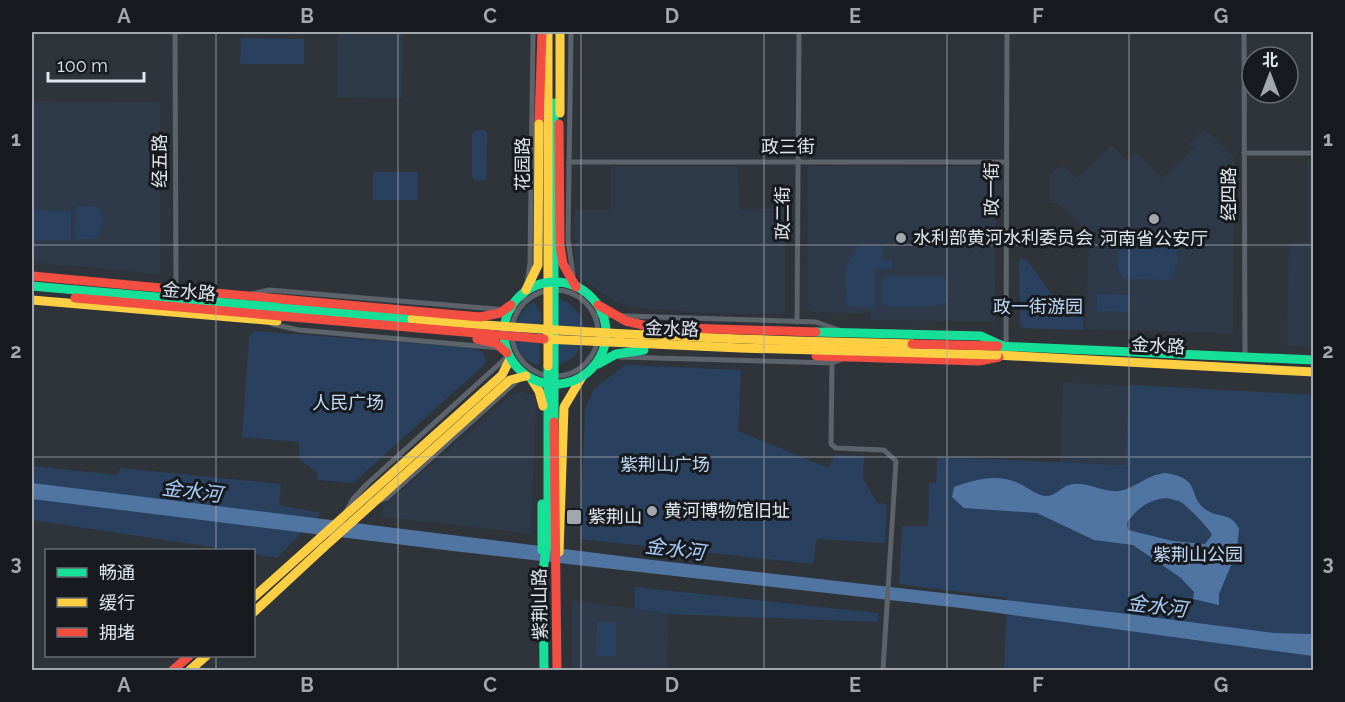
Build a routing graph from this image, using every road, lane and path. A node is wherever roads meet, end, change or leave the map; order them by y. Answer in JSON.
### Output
{"nodes":[{"id":1,"x":175,"y":32,"type":"edge"},
{"id":2,"x":534,"y":32,"type":"edge"},
{"id":3,"x":542,"y":32,"type":"edge"},
{"id":4,"x":548,"y":32,"type":"edge"},
{"id":5,"x":554,"y":32,"type":"edge"},
{"id":6,"x":560,"y":32,"type":"edge"},
{"id":7,"x":571,"y":32,"type":"edge"},
{"id":8,"x":799,"y":32,"type":"edge"},
{"id":9,"x":1007,"y":32,"type":"edge"},
{"id":10,"x":1244,"y":32,"type":"edge"},
{"id":11,"x":1244,"y":153,"type":"junction"},
{"id":12,"x":1314,"y":153,"type":"edge"},
{"id":13,"x":569,"y":162,"type":"junction"},
{"id":14,"x":798,"y":162,"type":"junction"},
{"id":15,"x":1007,"y":162,"type":"junction"},
{"id":16,"x":32,"y":276,"type":"edge"},
{"id":17,"x":32,"y":286,"type":"edge"},
{"id":18,"x":576,"y":287,"type":"junction"},
{"id":19,"x":176,"y":290,"type":"junction"},
{"id":20,"x":550,"y":291,"type":"junction"},
{"id":21,"x":523,"y":292,"type":"junction"},
{"id":22,"x":32,"y":294,"type":"edge"},
{"id":23,"x":76,"y":294,"type":"junction"},
{"id":24,"x":243,"y":296,"type":"junction"},
{"id":25,"x":578,"y":297,"type":"junction"},
{"id":26,"x":32,"y":300,"type":"edge"},
{"id":27,"x":524,"y":303,"type":"junction"},
{"id":28,"x":597,"y":304,"type":"junction"},
{"id":29,"x":516,"y":307,"type":"junction"},
{"id":30,"x":594,"y":315,"type":"junction"},
{"id":31,"x":250,"y":319,"type":"junction"},
{"id":32,"x":797,"y":322,"type":"junction"},
{"id":33,"x":849,"y":333,"type":"junction"},
{"id":34,"x":1001,"y":351,"type":"junction"},
{"id":35,"x":511,"y":354,"type":"junction"},
{"id":36,"x":591,"y":357,"type":"junction"},
{"id":37,"x":850,"y":357,"type":"junction"},
{"id":38,"x":1245,"y":357,"type":"junction"},
{"id":39,"x":1314,"y":360,"type":"edge"},
{"id":40,"x":832,"y":363,"type":"junction"},
{"id":41,"x":593,"y":367,"type":"junction"},
{"id":42,"x":1314,"y":372,"type":"edge"},
{"id":43,"x":529,"y":375,"type":"junction"},
{"id":44,"x":551,"y":376,"type":"junction"},
{"id":45,"x":582,"y":376,"type":"junction"},
{"id":46,"x":551,"y":536,"type":"junction"},
{"id":47,"x":255,"y":596,"type":"edge"},
{"id":48,"x":255,"y":611,"type":"edge"},
{"id":49,"x":188,"y":657,"type":"edge"},
{"id":50,"x":205,"y":657,"type":"edge"},
{"id":51,"x":173,"y":670,"type":"edge"},
{"id":52,"x":190,"y":670,"type":"edge"},
{"id":53,"x":544,"y":670,"type":"edge"},
{"id":54,"x":557,"y":670,"type":"edge"},
{"id":55,"x":883,"y":670,"type":"edge"}],
"edges":[{"from":1,"to":19,"type":"street","name":"经五路"},
{"from":2,"to":27,"type":"street"},
{"from":3,"to":21,"type":"main road","name":"花园路","bridge":true},
{"from":4,"to":20,"type":"main road"},
{"from":5,"to":20,"type":"main road"},
{"from":6,"to":18,"type":"main road","name":"花园路","bridge":true},
{"from":7,"to":13,"type":"street"},
{"from":8,"to":14,"type":"street","name":"政二街"},
{"from":9,"to":15,"type":"street","name":"政一街"},
{"from":10,"to":11,"type":"street","name":"经四路"},
{"from":11,"to":12,"type":"street"},
{"from":11,"to":38,"type":"street","name":"经四路"},
{"from":13,"to":14,"type":"street","name":"政三街"},
{"from":13,"to":25,"type":"street"},
{"from":14,"to":15,"type":"street","name":"政三街"},
{"from":14,"to":32,"type":"street","name":"政二街"},
{"from":15,"to":34,"type":"street","name":"政一街"},
{"from":16,"to":19,"type":"main road"},
{"from":17,"to":23,"type":"main road","name":"金水路"},
{"from":18,"to":21,"type":"main road","bridge":true},
{"from":18,"to":28,"type":"main road","bridge":true},
{"from":19,"to":24,"type":"main road"},
{"from":20,"to":25,"type":"street"},
{"from":20,"to":27,"type":"street"},
{"from":20,"to":44,"type":"main road"},
{"from":21,"to":29,"type":"main road","bridge":true},
{"from":22,"to":23,"type":"main road","name":"金水路"},
{"from":23,"to":34,"type":"main road","name":"金水路","bridge":true},
{"from":24,"to":29,"type":"street"},
{"from":24,"to":29,"type":"main road","bridge":true},
{"from":25,"to":30,"type":"street"},
{"from":26,"to":31,"type":"main road"},
{"from":27,"to":29,"type":"street"},
{"from":28,"to":33,"type":"main road","bridge":true},
{"from":28,"to":41,"type":"main road","bridge":true},
{"from":29,"to":35,"type":"main road","bridge":true},
{"from":30,"to":32,"type":"street"},
{"from":30,"to":36,"type":"street"},
{"from":31,"to":35,"type":"street"},
{"from":31,"to":35,"type":"main road","bridge":true},
{"from":32,"to":33,"type":"street"},
{"from":33,"to":34,"type":"main road"},
{"from":34,"to":37,"type":"main road"},
{"from":34,"to":38,"type":"main road","name":"金水路"},
{"from":34,"to":42,"type":"main road","name":"金水路"},
{"from":35,"to":43,"type":"main road","bridge":true},
{"from":35,"to":47,"type":"main road"},
{"from":36,"to":40,"type":"street"},
{"from":36,"to":44,"type":"street"},
{"from":37,"to":40,"type":"street"},
{"from":37,"to":41,"type":"main road","bridge":true},
{"from":38,"to":39,"type":"main road","name":"金水路"},
{"from":40,"to":55,"type":"street"},
{"from":41,"to":45,"type":"main road","bridge":true},
{"from":43,"to":44,"type":"street"},
{"from":43,"to":45,"type":"main road","bridge":true},
{"from":43,"to":46,"type":"main road"},
{"from":43,"to":48,"type":"main road","bridge":true},
{"from":44,"to":46,"type":"main road"},
{"from":45,"to":46,"type":"main road"},
{"from":46,"to":53,"type":"main road","name":"紫荆山路"},
{"from":46,"to":54,"type":"main road","name":"紫荆山路"},
{"from":49,"to":51,"type":"main road"},
{"from":50,"to":52,"type":"main road"}]}
